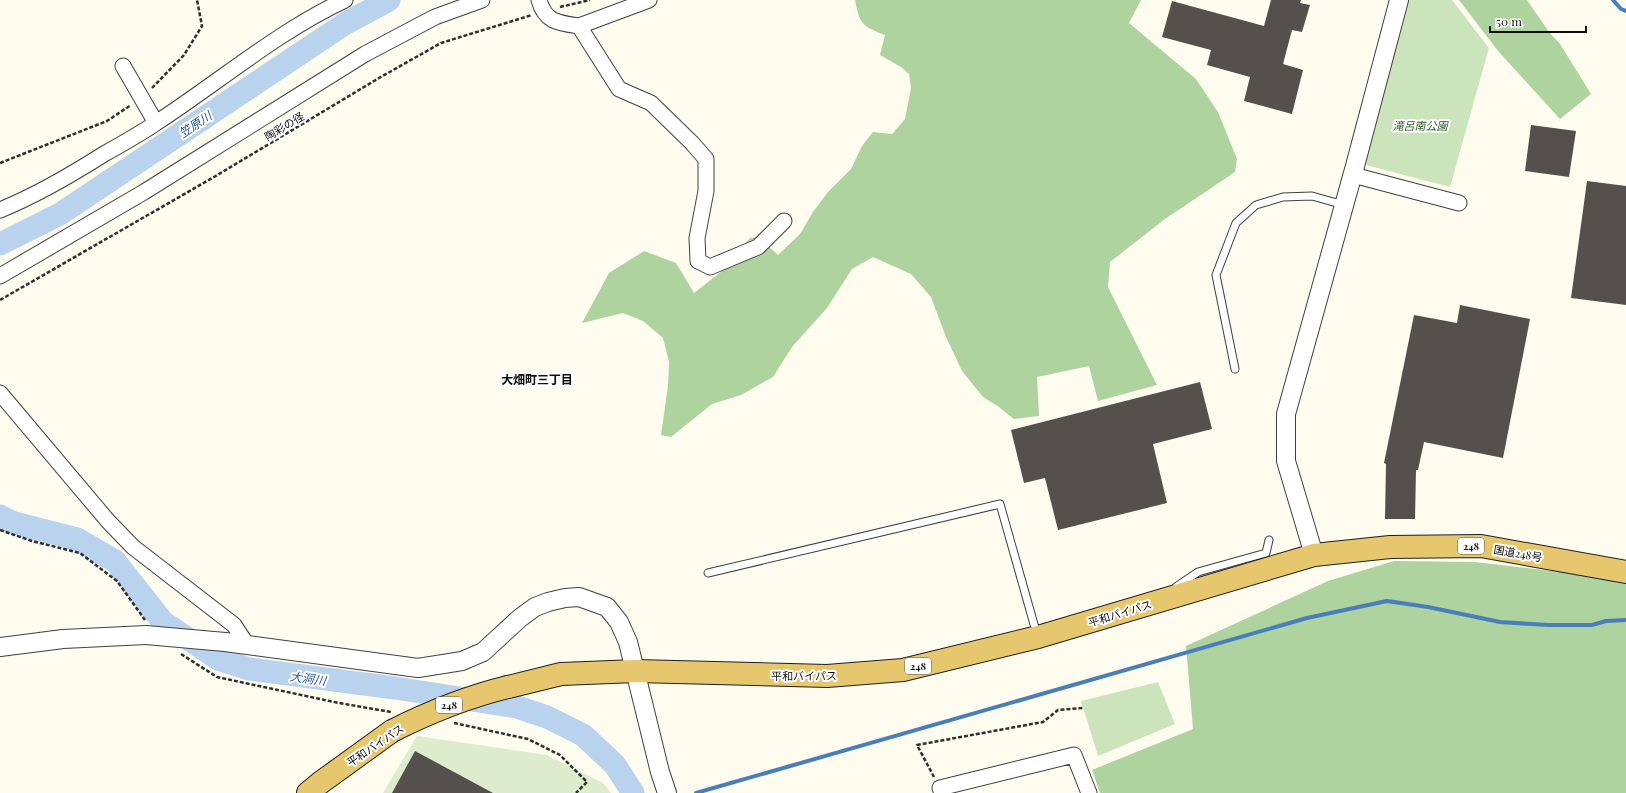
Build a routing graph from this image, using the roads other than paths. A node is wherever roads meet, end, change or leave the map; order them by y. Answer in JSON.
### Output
{"nodes":[{"id":1,"x":345,"y":0,"type":"edge"},
{"id":2,"x":482,"y":0,"type":"edge"},
{"id":3,"x":649,"y":0,"type":"edge"},
{"id":4,"x":1399,"y":0,"type":"edge"},
{"id":5,"x":540,"y":6,"type":"edge"},
{"id":6,"x":579,"y":26,"type":"junction"},
{"id":7,"x":123,"y":66,"type":"dead end"},
{"id":8,"x":156,"y":123,"type":"junction"},
{"id":9,"x":1353,"y":175,"type":"junction"},
{"id":10,"x":1459,"y":203,"type":"dead end"},
{"id":11,"x":1344,"y":205,"type":"junction"},
{"id":12,"x":0,"y":210,"type":"edge"},
{"id":13,"x":784,"y":221,"type":"dead end"},
{"id":14,"x":0,"y":276,"type":"edge"},
{"id":15,"x":1235,"y":369,"type":"dead end"},
{"id":16,"x":0,"y":393,"type":"edge"},
{"id":17,"x":1269,"y":540,"type":"dead end"},
{"id":18,"x":1314,"y":555,"type":"junction"},
{"id":19,"x":1626,"y":572,"type":"edge"},
{"id":20,"x":708,"y":574,"type":"dead end"},
{"id":21,"x":1154,"y":602,"type":"junction"},
{"id":22,"x":1038,"y":637,"type":"junction"},
{"id":23,"x":247,"y":645,"type":"junction"},
{"id":24,"x":0,"y":647,"type":"edge"},
{"id":25,"x":636,"y":671,"type":"junction"},
{"id":26,"x":941,"y":790,"type":"edge"},
{"id":27,"x":308,"y":793,"type":"edge"},
{"id":28,"x":667,"y":793,"type":"edge"},
{"id":29,"x":1089,"y":793,"type":"edge"}],
"edges":[{"from":1,"to":8,"type":"street"},
{"from":2,"to":14,"type":"street"},
{"from":3,"to":6,"type":"street"},
{"from":4,"to":9,"type":"street"},
{"from":5,"to":6,"type":"street"},
{"from":6,"to":13,"type":"street"},
{"from":7,"to":8,"type":"street"},
{"from":8,"to":12,"type":"street"},
{"from":9,"to":10,"type":"street"},
{"from":9,"to":11,"type":"street"},
{"from":11,"to":15,"type":"lane"},
{"from":11,"to":18,"type":"street"},
{"from":16,"to":23,"type":"street"},
{"from":17,"to":21,"type":"lane"},
{"from":18,"to":19,"type":"highway","name":"国道248号","number":"248"},
{"from":18,"to":21,"type":"highway","name":"平和バイパス","number":"248"},
{"from":20,"to":22,"type":"lane"},
{"from":21,"to":22,"type":"highway","name":"平和バイパス","number":"248"},
{"from":22,"to":25,"type":"highway","name":"平和バイパス","number":"248"},
{"from":23,"to":24,"type":"street","bridge":true},
{"from":23,"to":25,"type":"street"},
{"from":25,"to":27,"type":"highway","name":"平和バイパス","number":"248","bridge":true},
{"from":25,"to":28,"type":"street"},
{"from":26,"to":29,"type":"street"}]}
